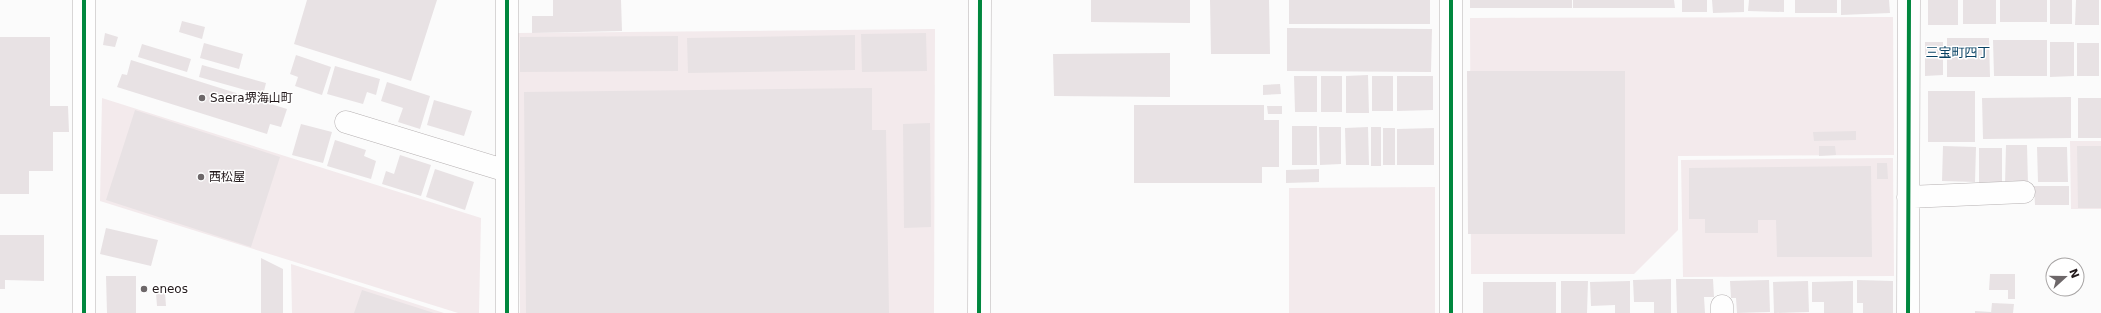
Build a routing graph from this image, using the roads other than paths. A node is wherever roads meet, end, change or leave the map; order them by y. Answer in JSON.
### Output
{"nodes":[{"id":1,"x":84,"y":0,"type":"edge"},
{"id":2,"x":507,"y":0,"type":"edge"},
{"id":3,"x":980,"y":0,"type":"edge"},
{"id":4,"x":1451,"y":0,"type":"edge"},
{"id":5,"x":1908,"y":0,"type":"edge"},
{"id":6,"x":346,"y":122,"type":"dead end"},
{"id":7,"x":507,"y":171,"type":"junction"},
{"id":8,"x":2024,"y":192,"type":"dead end"},
{"id":9,"x":1908,"y":197,"type":"junction"},
{"id":10,"x":84,"y":313,"type":"edge"},
{"id":11,"x":507,"y":313,"type":"edge"},
{"id":12,"x":979,"y":313,"type":"edge"},
{"id":13,"x":1451,"y":313,"type":"edge"},
{"id":14,"x":1908,"y":313,"type":"edge"}],
"edges":[{"from":1,"to":10,"type":"street"},
{"from":2,"to":7,"type":"street"},
{"from":3,"to":12,"type":"street"},
{"from":4,"to":13,"type":"street"},
{"from":5,"to":9,"type":"street"},
{"from":6,"to":7,"type":"street"},
{"from":7,"to":11,"type":"street"},
{"from":8,"to":9,"type":"street"},
{"from":9,"to":14,"type":"street"}]}
